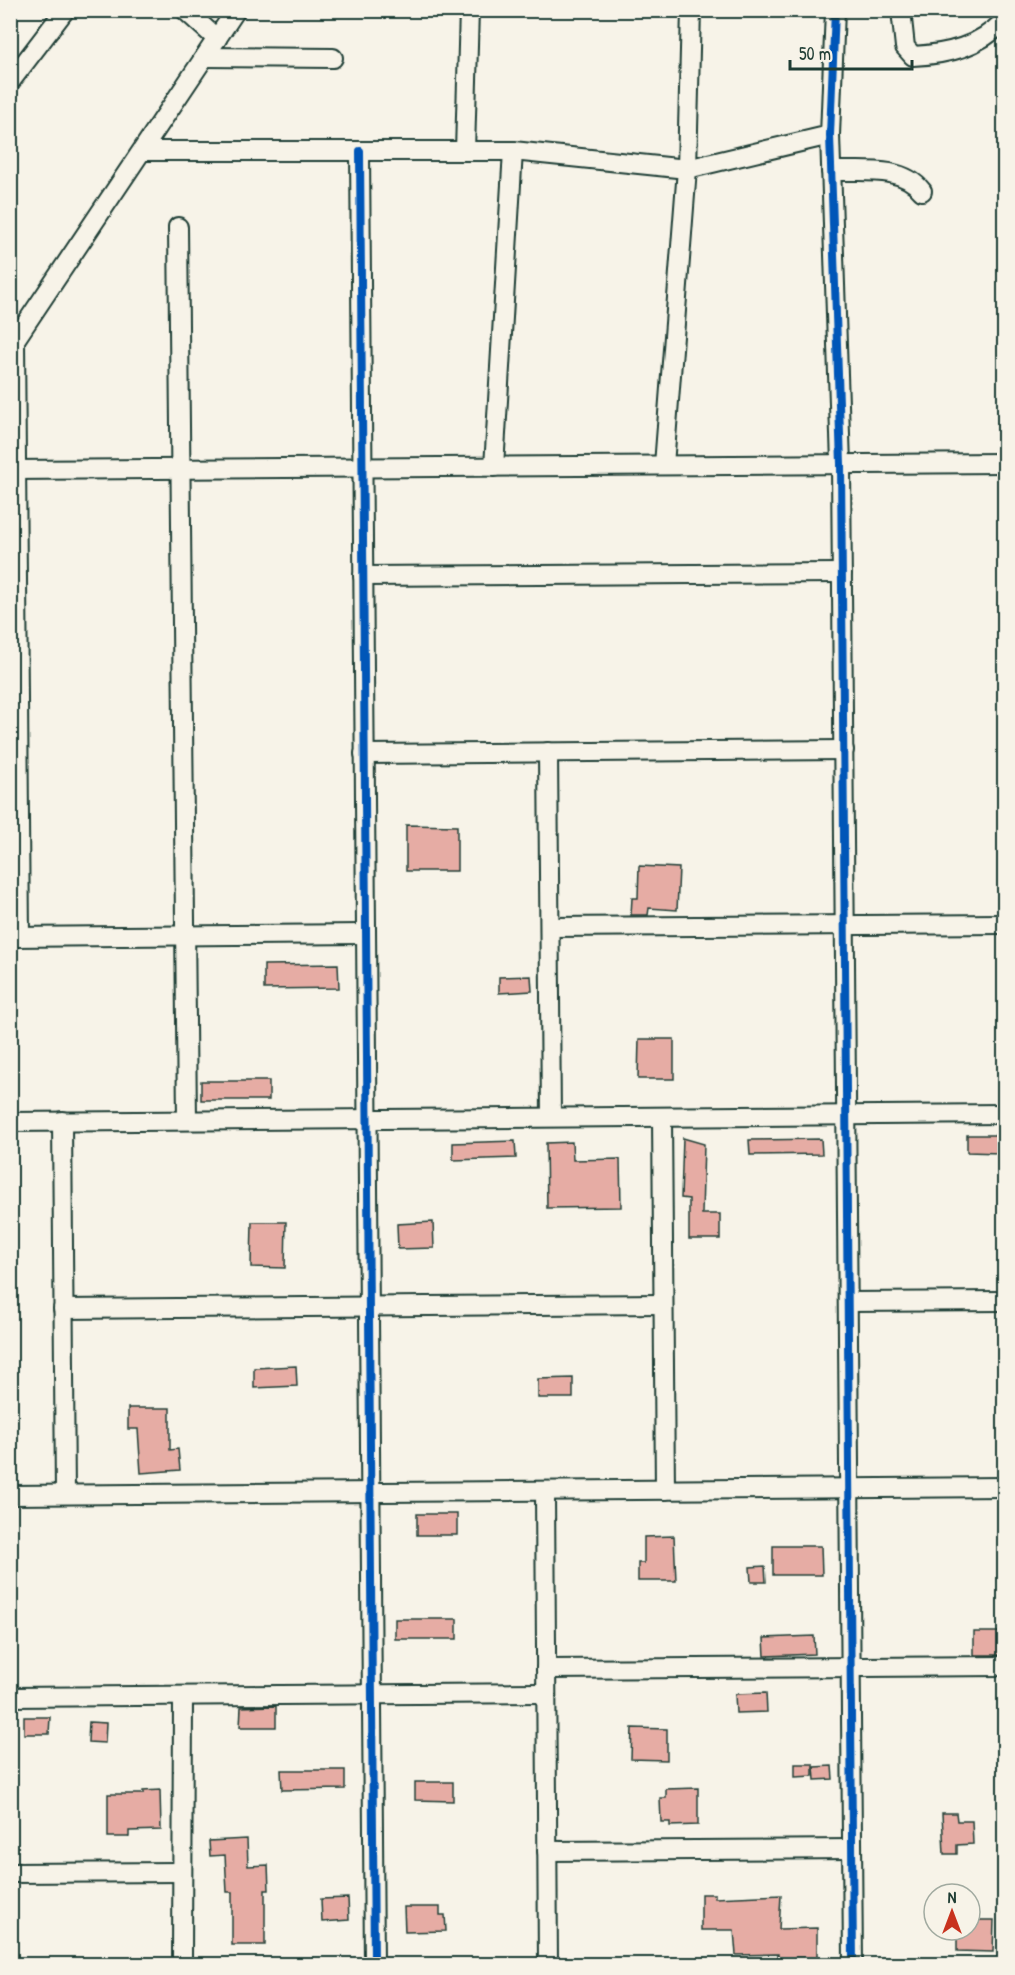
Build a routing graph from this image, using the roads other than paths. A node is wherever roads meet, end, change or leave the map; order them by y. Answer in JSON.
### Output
{"nodes":[{"id":1,"x":65,"y":10,"type":"edge"},
{"id":2,"x":185,"y":10,"type":"edge"},
{"id":3,"x":236,"y":10,"type":"edge"},
{"id":4,"x":469,"y":10,"type":"edge"},
{"id":5,"x":691,"y":10,"type":"edge"},
{"id":6,"x":835,"y":10,"type":"edge"},
{"id":7,"x":901,"y":10,"type":"edge"},
{"id":8,"x":1005,"y":21,"type":"edge"},
{"id":9,"x":217,"y":39,"type":"junction"},
{"id":10,"x":205,"y":57,"type":"junction"},
{"id":11,"x":333,"y":58,"type":"dead end"},
{"id":12,"x":10,"y":82,"type":"edge"},
{"id":13,"x":830,"y":135,"type":"junction"},
{"id":14,"x":143,"y":151,"type":"junction"},
{"id":15,"x":360,"y":151,"type":"junction"},
{"id":16,"x":465,"y":151,"type":"junction"},
{"id":17,"x":513,"y":151,"type":"junction"},
{"id":18,"x":687,"y":169,"type":"junction"},
{"id":19,"x":831,"y":171,"type":"junction"},
{"id":20,"x":921,"y":191,"type":"dead end"},
{"id":21,"x":178,"y":227,"type":"dead end"},
{"id":22,"x":13,"y":363,"type":"edge"},
{"id":23,"x":1005,"y":463,"type":"edge"},
{"id":24,"x":841,"y":464,"type":"junction"},
{"id":25,"x":664,"y":465,"type":"junction"},
{"id":26,"x":494,"y":466,"type":"junction"},
{"id":27,"x":362,"y":468,"type":"junction"},
{"id":28,"x":180,"y":469,"type":"junction"},
{"id":29,"x":13,"y":470,"type":"edge"},
{"id":30,"x":842,"y":573,"type":"junction"},
{"id":31,"x":363,"y":576,"type":"junction"},
{"id":32,"x":844,"y":750,"type":"junction"},
{"id":33,"x":548,"y":752,"type":"junction"},
{"id":34,"x":364,"y":754,"type":"junction"},
{"id":35,"x":1005,"y":924,"type":"edge"},
{"id":36,"x":845,"y":925,"type":"junction"},
{"id":37,"x":550,"y":927,"type":"junction"},
{"id":38,"x":366,"y":934,"type":"junction"},
{"id":39,"x":185,"y":935,"type":"junction"},
{"id":40,"x":15,"y":937,"type":"edge"},
{"id":41,"x":1005,"y":1114,"type":"edge"},
{"id":42,"x":846,"y":1115,"type":"junction"},
{"id":43,"x":662,"y":1117,"type":"junction"},
{"id":44,"x":551,"y":1118,"type":"junction"},
{"id":45,"x":367,"y":1119,"type":"junction"},
{"id":46,"x":187,"y":1120,"type":"junction"},
{"id":47,"x":62,"y":1121,"type":"junction"},
{"id":48,"x":10,"y":1122,"type":"edge"},
{"id":49,"x":1005,"y":1301,"type":"edge"},
{"id":50,"x":848,"y":1302,"type":"junction"},
{"id":51,"x":663,"y":1304,"type":"junction"},
{"id":52,"x":369,"y":1307,"type":"junction"},
{"id":53,"x":63,"y":1309,"type":"junction"},
{"id":54,"x":1005,"y":1487,"type":"edge"},
{"id":55,"x":849,"y":1488,"type":"junction"},
{"id":56,"x":665,"y":1490,"type":"junction"},
{"id":57,"x":545,"y":1491,"type":"junction"},
{"id":58,"x":370,"y":1492,"type":"junction"},
{"id":59,"x":65,"y":1494,"type":"junction"},
{"id":60,"x":10,"y":1495,"type":"edge"},
{"id":61,"x":1005,"y":1666,"type":"edge"},
{"id":62,"x":851,"y":1667,"type":"junction"},
{"id":63,"x":546,"y":1670,"type":"junction"},
{"id":64,"x":546,"y":1693,"type":"junction"},
{"id":65,"x":372,"y":1695,"type":"junction"},
{"id":66,"x":183,"y":1696,"type":"junction"},
{"id":67,"x":10,"y":1697,"type":"edge"},
{"id":68,"x":852,"y":1849,"type":"junction"},
{"id":69,"x":547,"y":1851,"type":"junction"},
{"id":70,"x":182,"y":1872,"type":"junction"},
{"id":71,"x":10,"y":1873,"type":"edge"},
{"id":72,"x":182,"y":1965,"type":"edge"},
{"id":73,"x":374,"y":1965,"type":"edge"},
{"id":74,"x":548,"y":1965,"type":"edge"},
{"id":75,"x":853,"y":1965,"type":"edge"}],
"edges":[{"from":1,"to":12,"type":"street"},
{"from":2,"to":9,"type":"street"},
{"from":3,"to":9,"type":"street"},
{"from":4,"to":16,"type":"street"},
{"from":5,"to":18,"type":"street"},
{"from":6,"to":13,"type":"street"},
{"from":7,"to":8,"type":"street"},
{"from":9,"to":10,"type":"street"},
{"from":10,"to":11,"type":"street"},
{"from":10,"to":14,"type":"street"},
{"from":13,"to":18,"type":"street"},
{"from":13,"to":19,"type":"street"},
{"from":14,"to":15,"type":"street"},
{"from":14,"to":22,"type":"street"},
{"from":15,"to":16,"type":"street"},
{"from":15,"to":27,"type":"street"},
{"from":16,"to":17,"type":"street"},
{"from":17,"to":18,"type":"street"},
{"from":17,"to":26,"type":"street"},
{"from":18,"to":25,"type":"street"},
{"from":19,"to":20,"type":"street"},
{"from":19,"to":24,"type":"street"},
{"from":21,"to":28,"type":"street"},
{"from":22,"to":29,"type":"street"},
{"from":23,"to":24,"type":"street"},
{"from":24,"to":25,"type":"street"},
{"from":24,"to":30,"type":"street"},
{"from":25,"to":26,"type":"street"},
{"from":26,"to":27,"type":"street"},
{"from":27,"to":28,"type":"street"},
{"from":27,"to":31,"type":"street"},
{"from":28,"to":29,"type":"street"},
{"from":28,"to":39,"type":"street"},
{"from":29,"to":40,"type":"street"},
{"from":30,"to":31,"type":"street"},
{"from":30,"to":32,"type":"street"},
{"from":31,"to":34,"type":"street"},
{"from":32,"to":33,"type":"street"},
{"from":32,"to":36,"type":"street"},
{"from":33,"to":34,"type":"street"},
{"from":33,"to":37,"type":"street"},
{"from":34,"to":38,"type":"street"},
{"from":35,"to":36,"type":"street"},
{"from":36,"to":37,"type":"street"},
{"from":36,"to":42,"type":"street"},
{"from":37,"to":44,"type":"street"},
{"from":38,"to":39,"type":"street"},
{"from":38,"to":45,"type":"street"},
{"from":39,"to":40,"type":"street"},
{"from":39,"to":46,"type":"street"},
{"from":41,"to":42,"type":"street"},
{"from":42,"to":43,"type":"street"},
{"from":42,"to":50,"type":"street"},
{"from":43,"to":44,"type":"street"},
{"from":43,"to":51,"type":"street"},
{"from":44,"to":45,"type":"street"},
{"from":45,"to":46,"type":"street"},
{"from":45,"to":52,"type":"street"},
{"from":46,"to":47,"type":"street"},
{"from":47,"to":48,"type":"street"},
{"from":47,"to":53,"type":"street"},
{"from":49,"to":50,"type":"street"},
{"from":50,"to":55,"type":"street"},
{"from":51,"to":52,"type":"street"},
{"from":51,"to":56,"type":"street"},
{"from":52,"to":53,"type":"street"},
{"from":52,"to":58,"type":"street"},
{"from":53,"to":59,"type":"street"},
{"from":54,"to":55,"type":"street"},
{"from":55,"to":56,"type":"street"},
{"from":55,"to":62,"type":"street"},
{"from":56,"to":57,"type":"street"},
{"from":57,"to":58,"type":"street"},
{"from":57,"to":63,"type":"street"},
{"from":58,"to":59,"type":"street"},
{"from":58,"to":65,"type":"street"},
{"from":59,"to":60,"type":"street"},
{"from":61,"to":62,"type":"street"},
{"from":62,"to":63,"type":"street"},
{"from":62,"to":68,"type":"street"},
{"from":63,"to":64,"type":"street"},
{"from":64,"to":65,"type":"street"},
{"from":64,"to":69,"type":"street"},
{"from":65,"to":66,"type":"street"},
{"from":65,"to":73,"type":"street"},
{"from":66,"to":67,"type":"street"},
{"from":66,"to":70,"type":"street"},
{"from":68,"to":69,"type":"street"},
{"from":68,"to":75,"type":"street"},
{"from":69,"to":74,"type":"street"},
{"from":70,"to":71,"type":"street"},
{"from":70,"to":72,"type":"street"}]}
